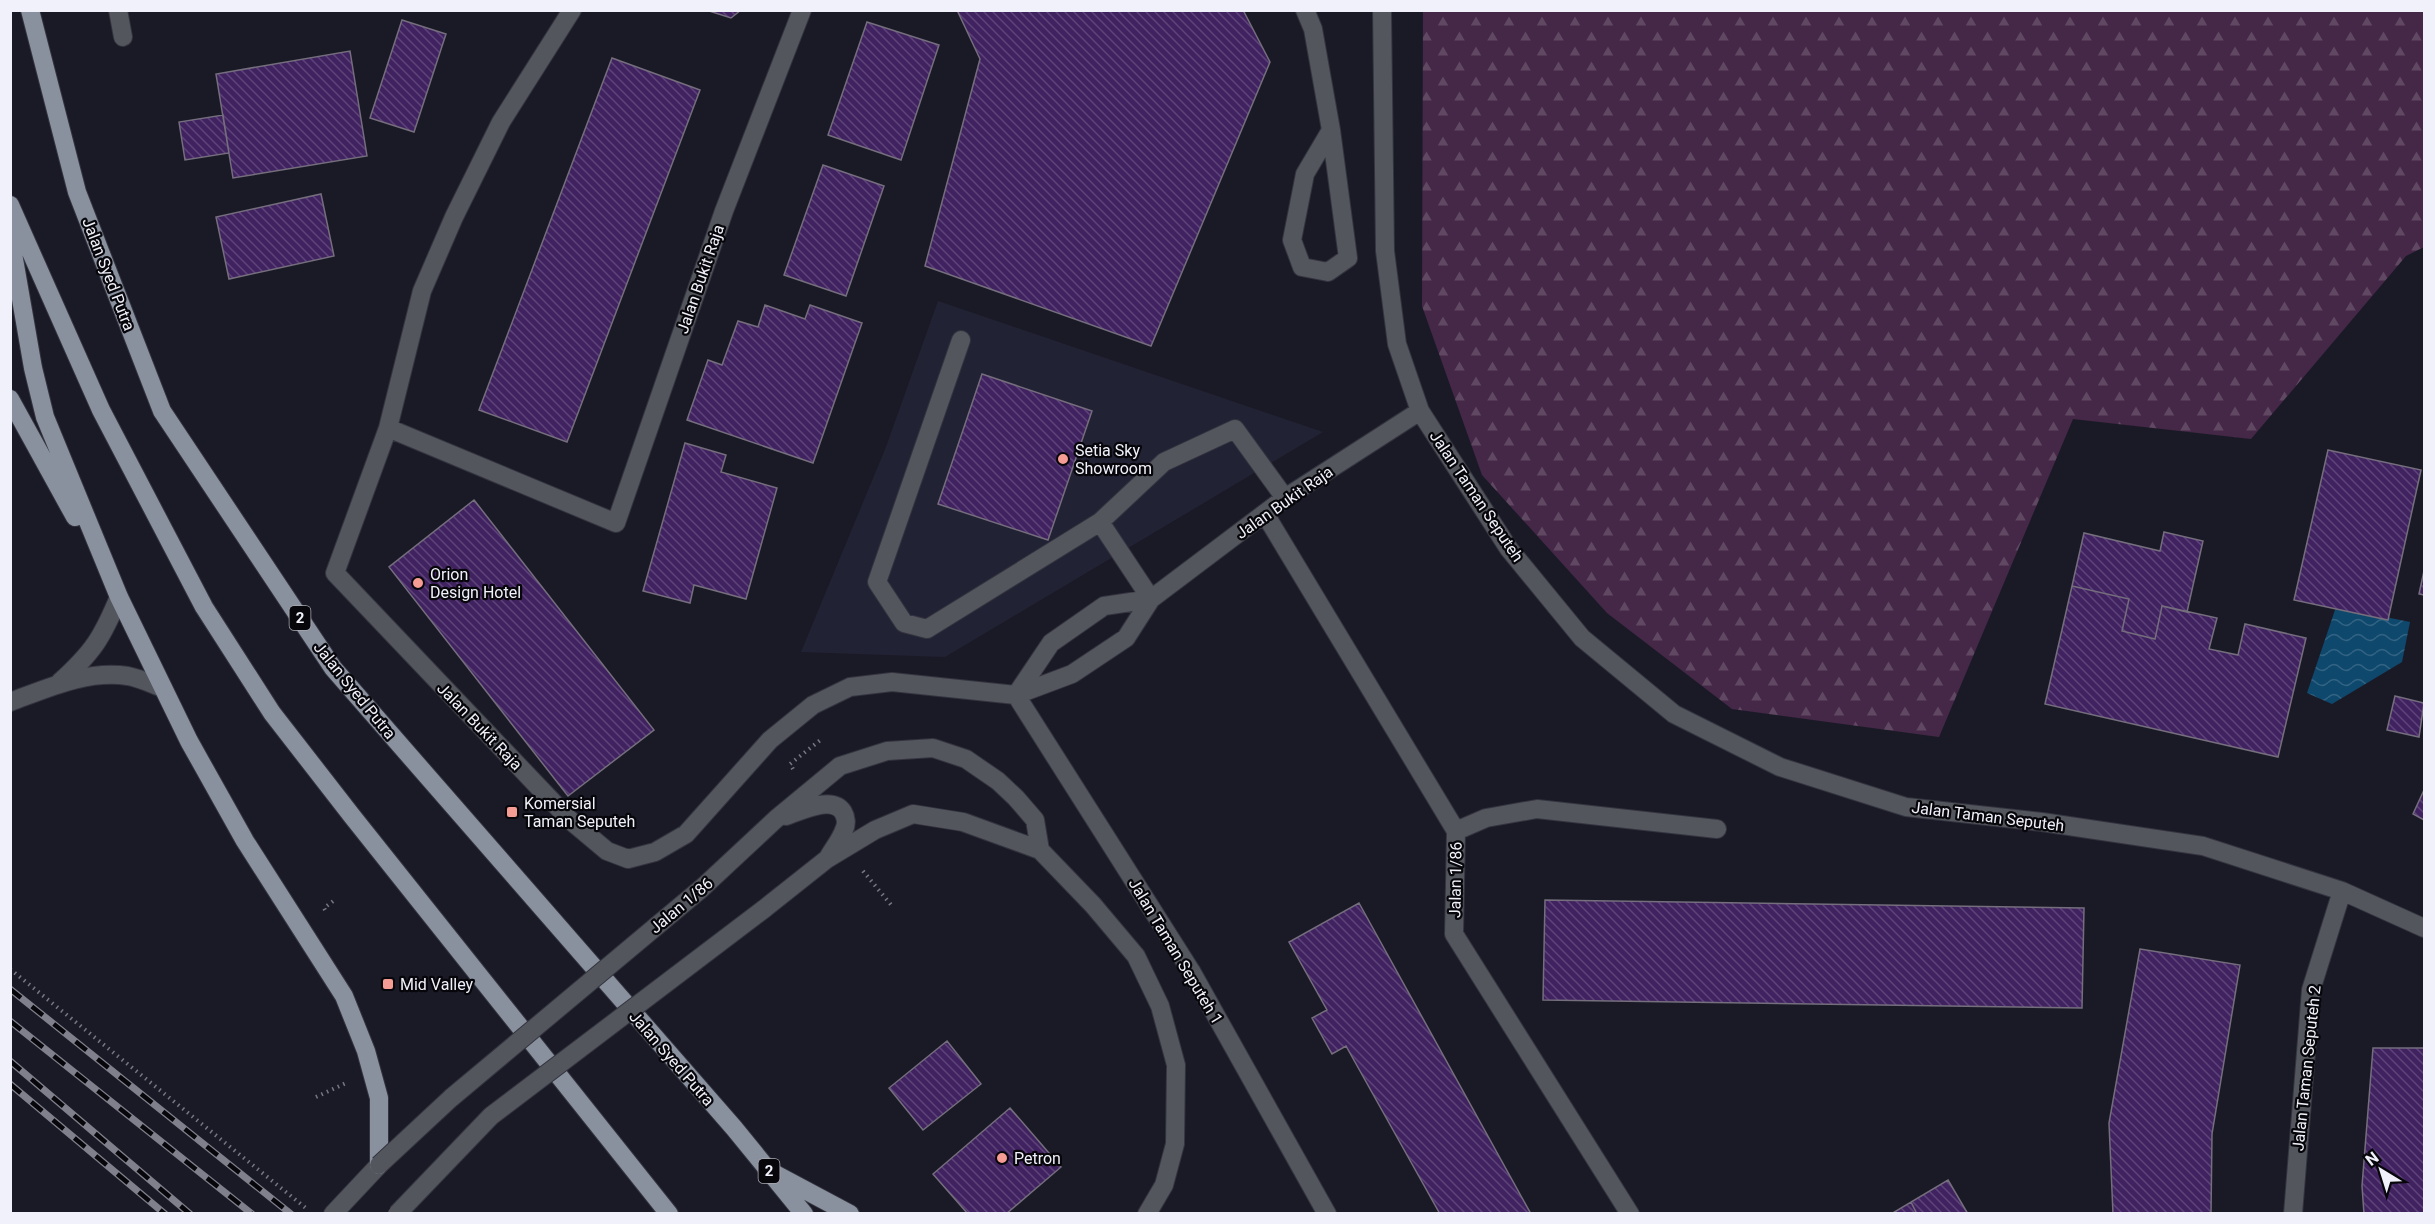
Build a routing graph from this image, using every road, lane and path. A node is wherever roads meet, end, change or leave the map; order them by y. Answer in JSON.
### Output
{"nodes":[{"id":1,"x":30,"y":10,"type":"edge"},
{"id":2,"x":118,"y":10,"type":"edge"},
{"id":3,"x":572,"y":10,"type":"edge"},
{"id":4,"x":802,"y":10,"type":"edge"},
{"id":5,"x":1305,"y":10,"type":"edge"},
{"id":6,"x":1382,"y":10,"type":"edge"},
{"id":7,"x":123,"y":37,"type":"dead end"},
{"id":8,"x":1331,"y":130,"type":"junction"},
{"id":9,"x":10,"y":205,"type":"edge"},
{"id":10,"x":10,"y":236,"type":"edge"},
{"id":11,"x":962,"y":340,"type":"dead end"},
{"id":12,"x":10,"y":399,"type":"edge"},
{"id":13,"x":1420,"y":411,"type":"junction"},
{"id":14,"x":388,"y":428,"type":"junction"},
{"id":15,"x":1285,"y":498,"type":"junction"},
{"id":16,"x":1265,"y":514,"type":"junction"},
{"id":17,"x":1100,"y":522,"type":"junction"},
{"id":18,"x":119,"y":597,"type":"junction"},
{"id":19,"x":1151,"y":599,"type":"junction"},
{"id":20,"x":58,"y":684,"type":"junction"},
{"id":21,"x":163,"y":688,"type":"junction"},
{"id":22,"x":1016,"y":695,"type":"junction"},
{"id":23,"x":10,"y":702,"type":"edge"},
{"id":24,"x":776,"y":819,"type":"junction"},
{"id":25,"x":1717,"y":829,"type":"dead end"},
{"id":26,"x":1456,"y":831,"type":"junction"},
{"id":27,"x":1040,"y":850,"type":"junction"},
{"id":28,"x":827,"y":859,"type":"junction"},
{"id":29,"x":863,"y":871,"type":"dead end"},
{"id":30,"x":2342,"y":891,"type":"junction"},
{"id":31,"x":336,"y":899,"type":"dead end"},
{"id":32,"x":892,"y":906,"type":"dead end"},
{"id":33,"x":324,"y":908,"type":"dead end"},
{"id":34,"x":2424,"y":928,"type":"edge"},
{"id":35,"x":10,"y":969,"type":"edge"},
{"id":36,"x":352,"y":1080,"type":"dead end"},
{"id":37,"x":316,"y":1097,"type":"dead end"},
{"id":38,"x":379,"y":1165,"type":"junction"},
{"id":39,"x":768,"y":1171,"type":"junction"},
{"id":40,"x":313,"y":1214,"type":"edge"},
{"id":41,"x":333,"y":1214,"type":"edge"},
{"id":42,"x":397,"y":1214,"type":"edge"},
{"id":43,"x":669,"y":1214,"type":"edge"},
{"id":44,"x":804,"y":1214,"type":"edge"},
{"id":45,"x":850,"y":1214,"type":"edge"},
{"id":46,"x":1147,"y":1214,"type":"edge"},
{"id":47,"x":1327,"y":1214,"type":"edge"},
{"id":48,"x":1630,"y":1214,"type":"edge"},
{"id":49,"x":2293,"y":1214,"type":"edge"}],
"edges":[{"from":1,"to":39,"type":"main road","name":"Jalan Syed Putra","number":"2"},
{"from":2,"to":7,"type":"street"},
{"from":3,"to":14,"type":"street","name":"Jalan Bukit Raja"},
{"from":4,"to":14,"type":"street","name":"Jalan Bukit Raja"},
{"from":5,"to":8,"type":"street"},
{"from":6,"to":13,"type":"street","name":"Jalan Taman Seputeh"},
{"from":8,"to":8,"type":"street"},
{"from":9,"to":43,"type":"main road"},
{"from":10,"to":18,"type":"main road"},
{"from":11,"to":17,"type":"street"},
{"from":12,"to":18,"type":"main road"},
{"from":13,"to":15,"type":"street","name":"Jalan Bukit Raja"},
{"from":13,"to":30,"type":"street","name":"Jalan Taman Seputeh"},
{"from":14,"to":22,"type":"street","name":"Jalan Bukit Raja"},
{"from":15,"to":16,"type":"street","name":"Jalan Bukit Raja"},
{"from":15,"to":17,"type":"street"},
{"from":16,"to":19,"type":"street","name":"Jalan Bukit Raja"},
{"from":16,"to":26,"type":"street","name":"Jalan 1/86"},
{"from":17,"to":19,"type":"street"},
{"from":18,"to":20,"type":"street"},
{"from":18,"to":21,"type":"main road"},
{"from":19,"to":22,"type":"street","name":"Jalan Bukit Raja"},
{"from":19,"to":22,"type":"street","name":"Jalan Bukit Raja"},
{"from":20,"to":21,"type":"street"},
{"from":20,"to":23,"type":"street"},
{"from":21,"to":38,"type":"main road"},
{"from":22,"to":47,"type":"street","name":"Jalan Taman Seputeh 1"},
{"from":24,"to":27,"type":"street","name":"Jalan 1/86"},
{"from":24,"to":28,"type":"street"},
{"from":24,"to":38,"type":"street","name":"Jalan 1/86","bridge":true},
{"from":25,"to":26,"type":"street"},
{"from":26,"to":48,"type":"street","name":"Jalan 1/86"},
{"from":27,"to":28,"type":"street"},
{"from":27,"to":46,"type":"street"},
{"from":28,"to":42,"type":"street","bridge":true},
{"from":29,"to":32,"type":"path"},
{"from":30,"to":34,"type":"street","name":"Jalan Taman Seputeh"},
{"from":30,"to":49,"type":"street","name":"Jalan Taman Seputeh 2"},
{"from":31,"to":33,"type":"path"},
{"from":35,"to":40,"type":"path"},
{"from":36,"to":37,"type":"path"},
{"from":38,"to":41,"type":"street","name":"Jalan 1/86"},
{"from":39,"to":44,"type":"main road","name":"Jalan Syed Putra","number":"2"},
{"from":39,"to":45,"type":"main road"}]}
